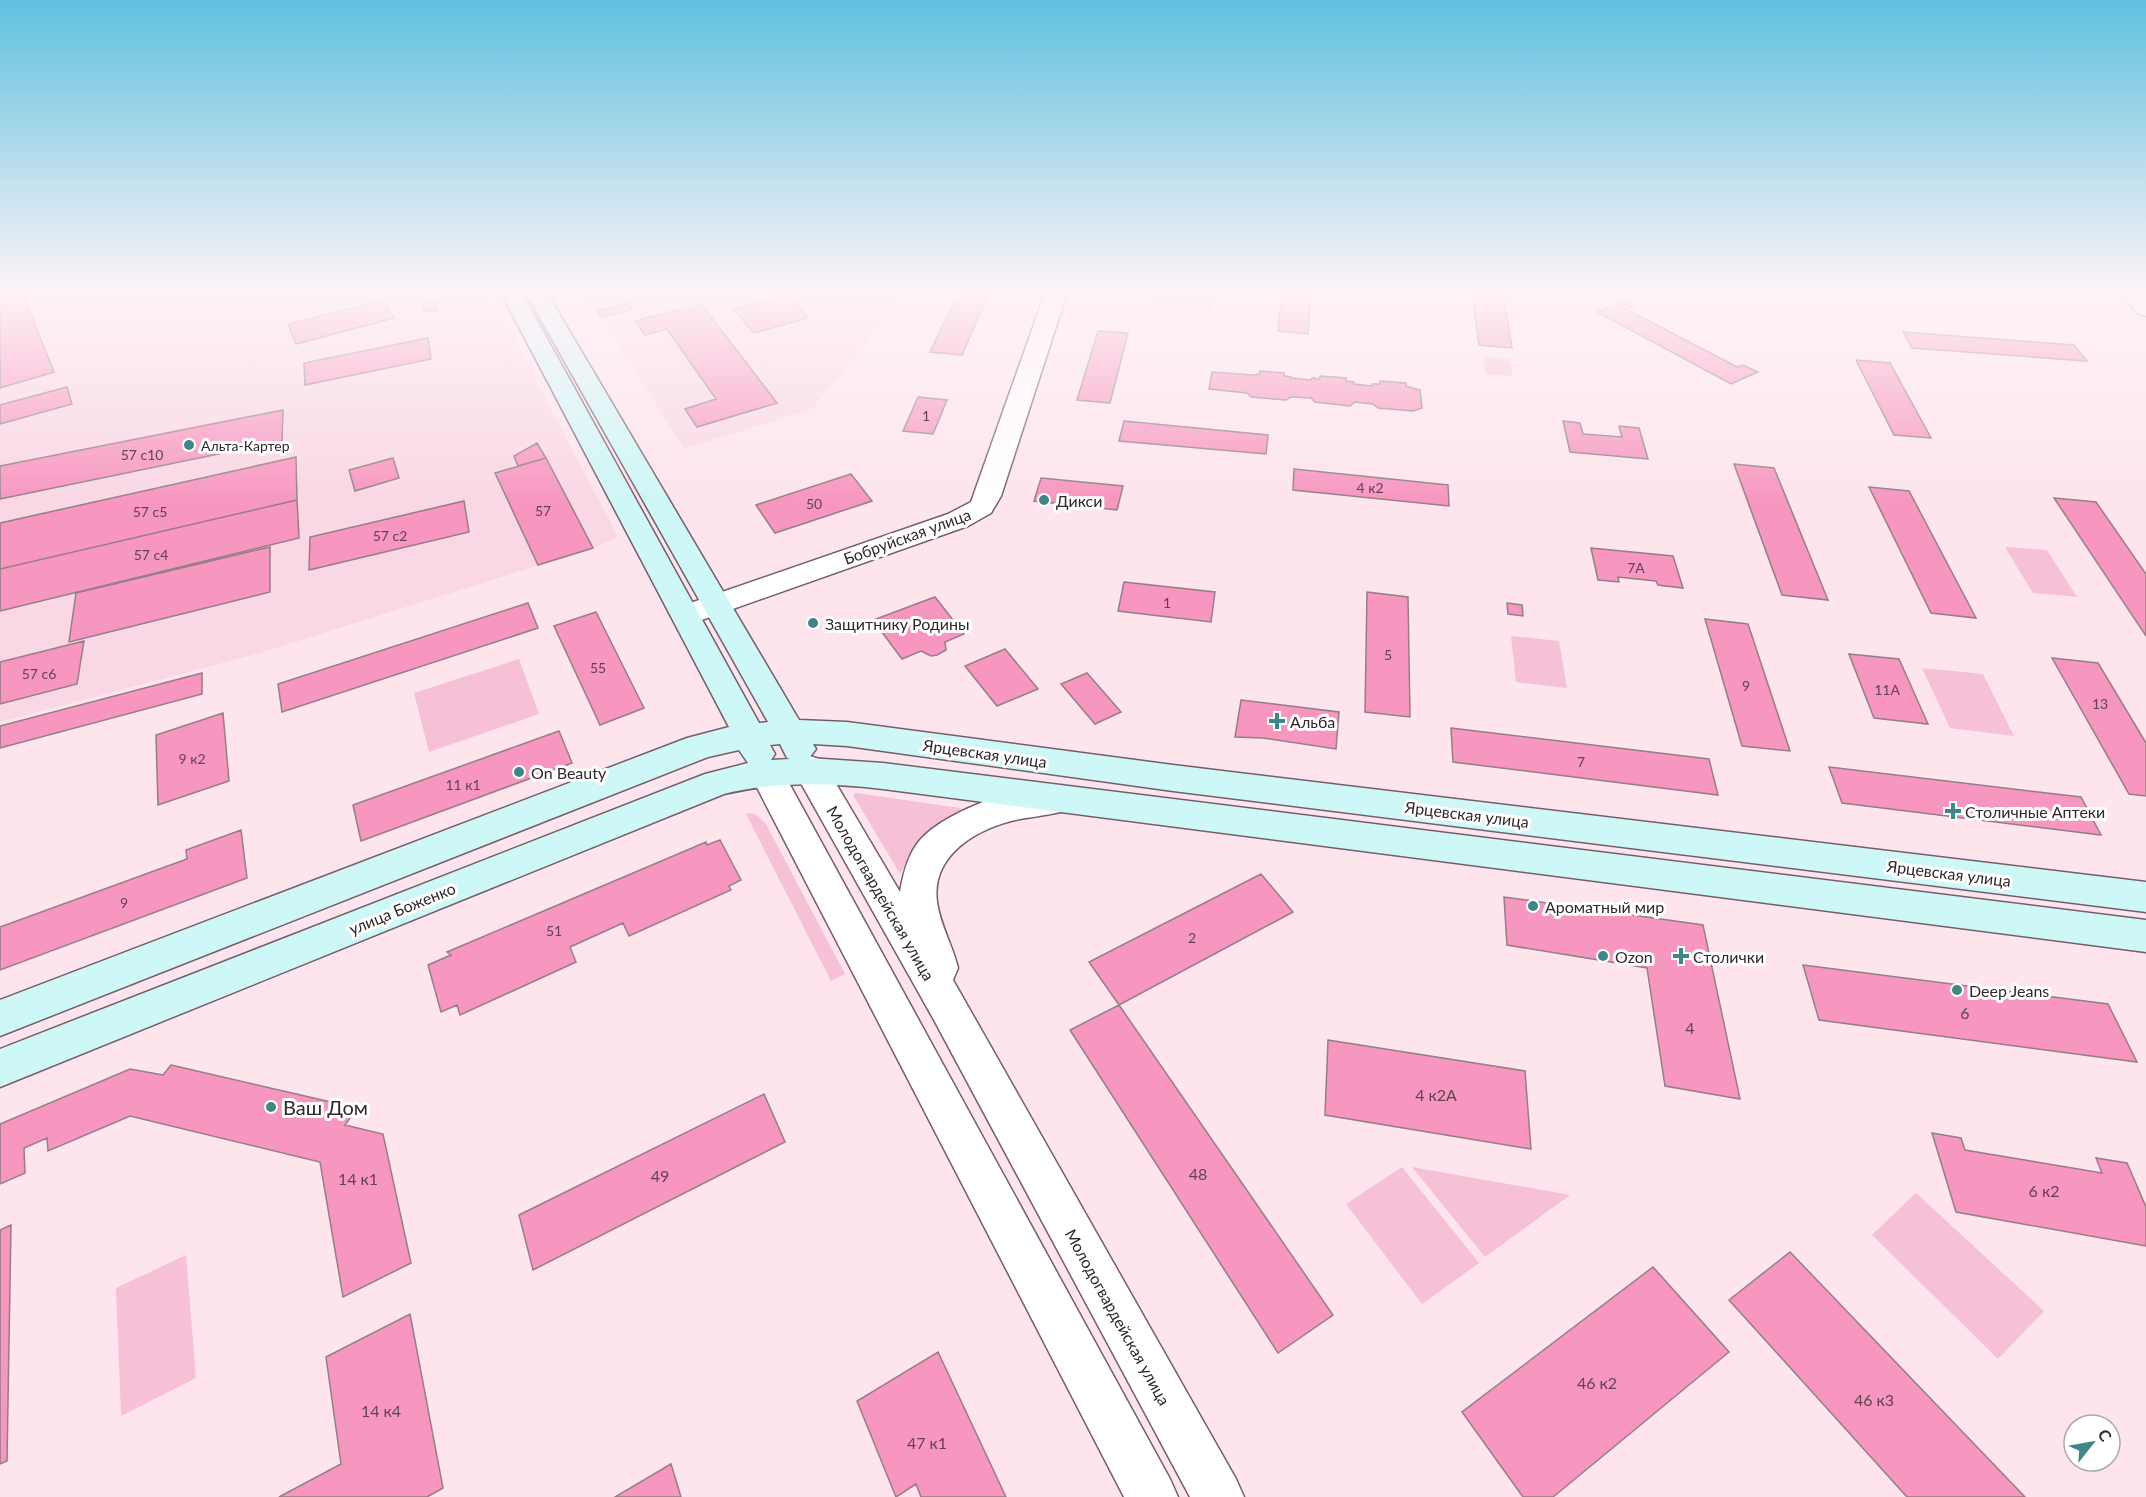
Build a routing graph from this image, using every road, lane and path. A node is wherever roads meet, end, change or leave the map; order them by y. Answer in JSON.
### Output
{"nodes":[{"id":1,"x":549,"y":363,"type":"edge"},
{"id":2,"x":577,"y":363,"type":"edge"},
{"id":3,"x":1034,"y":363,"type":"edge"},
{"id":4,"x":717,"y":604,"type":"junction"},
{"id":5,"x":686,"y":615,"type":"junction"},
{"id":6,"x":788,"y":731,"type":"junction"},
{"id":7,"x":758,"y":754,"type":"junction"},
{"id":8,"x":810,"y":769,"type":"junction"},
{"id":9,"x":1060,"y":800,"type":"junction"},
{"id":10,"x":2146,"y":897,"type":"edge"},
{"id":11,"x":2146,"y":936,"type":"edge"},
{"id":12,"x":948,"y":1008,"type":"junction"},
{"id":13,"x":0,"y":1018,"type":"edge"},
{"id":14,"x":0,"y":1068,"type":"edge"},
{"id":15,"x":1152,"y":1497,"type":"edge"},
{"id":16,"x":1218,"y":1497,"type":"edge"}],
"edges":[{"from":1,"to":5,"type":"main road"},
{"from":2,"to":4,"type":"main road","name":"Молодогвардейская улица"},
{"from":3,"to":4,"type":"street","name":"Бобруйская улица"},
{"from":4,"to":5,"type":"street","name":"Бобруйская улица"},
{"from":4,"to":6,"type":"main road","name":"Молодогвардейская улица"},
{"from":5,"to":7,"type":"main road"},
{"from":6,"to":7,"type":"main road","name":"улица Боженко"},
{"from":6,"to":8,"type":"main road","name":"Молодогвардейская улица"},
{"from":6,"to":10,"type":"main road","name":"Ярцевская улица"},
{"from":7,"to":8,"type":"main road","name":"улица Боженко"},
{"from":7,"to":13,"type":"main road","name":"улица Боженко"},
{"from":7,"to":14,"type":"main road","name":"улица Боженко"},
{"from":7,"to":15,"type":"street"},
{"from":8,"to":9,"type":"main road"},
{"from":8,"to":12,"type":"street","name":"Молодогвардейская улица"},
{"from":9,"to":11,"type":"main road"},
{"from":9,"to":12,"type":"street"},
{"from":12,"to":16,"type":"street","name":"Молодогвардейская улица"}]}
